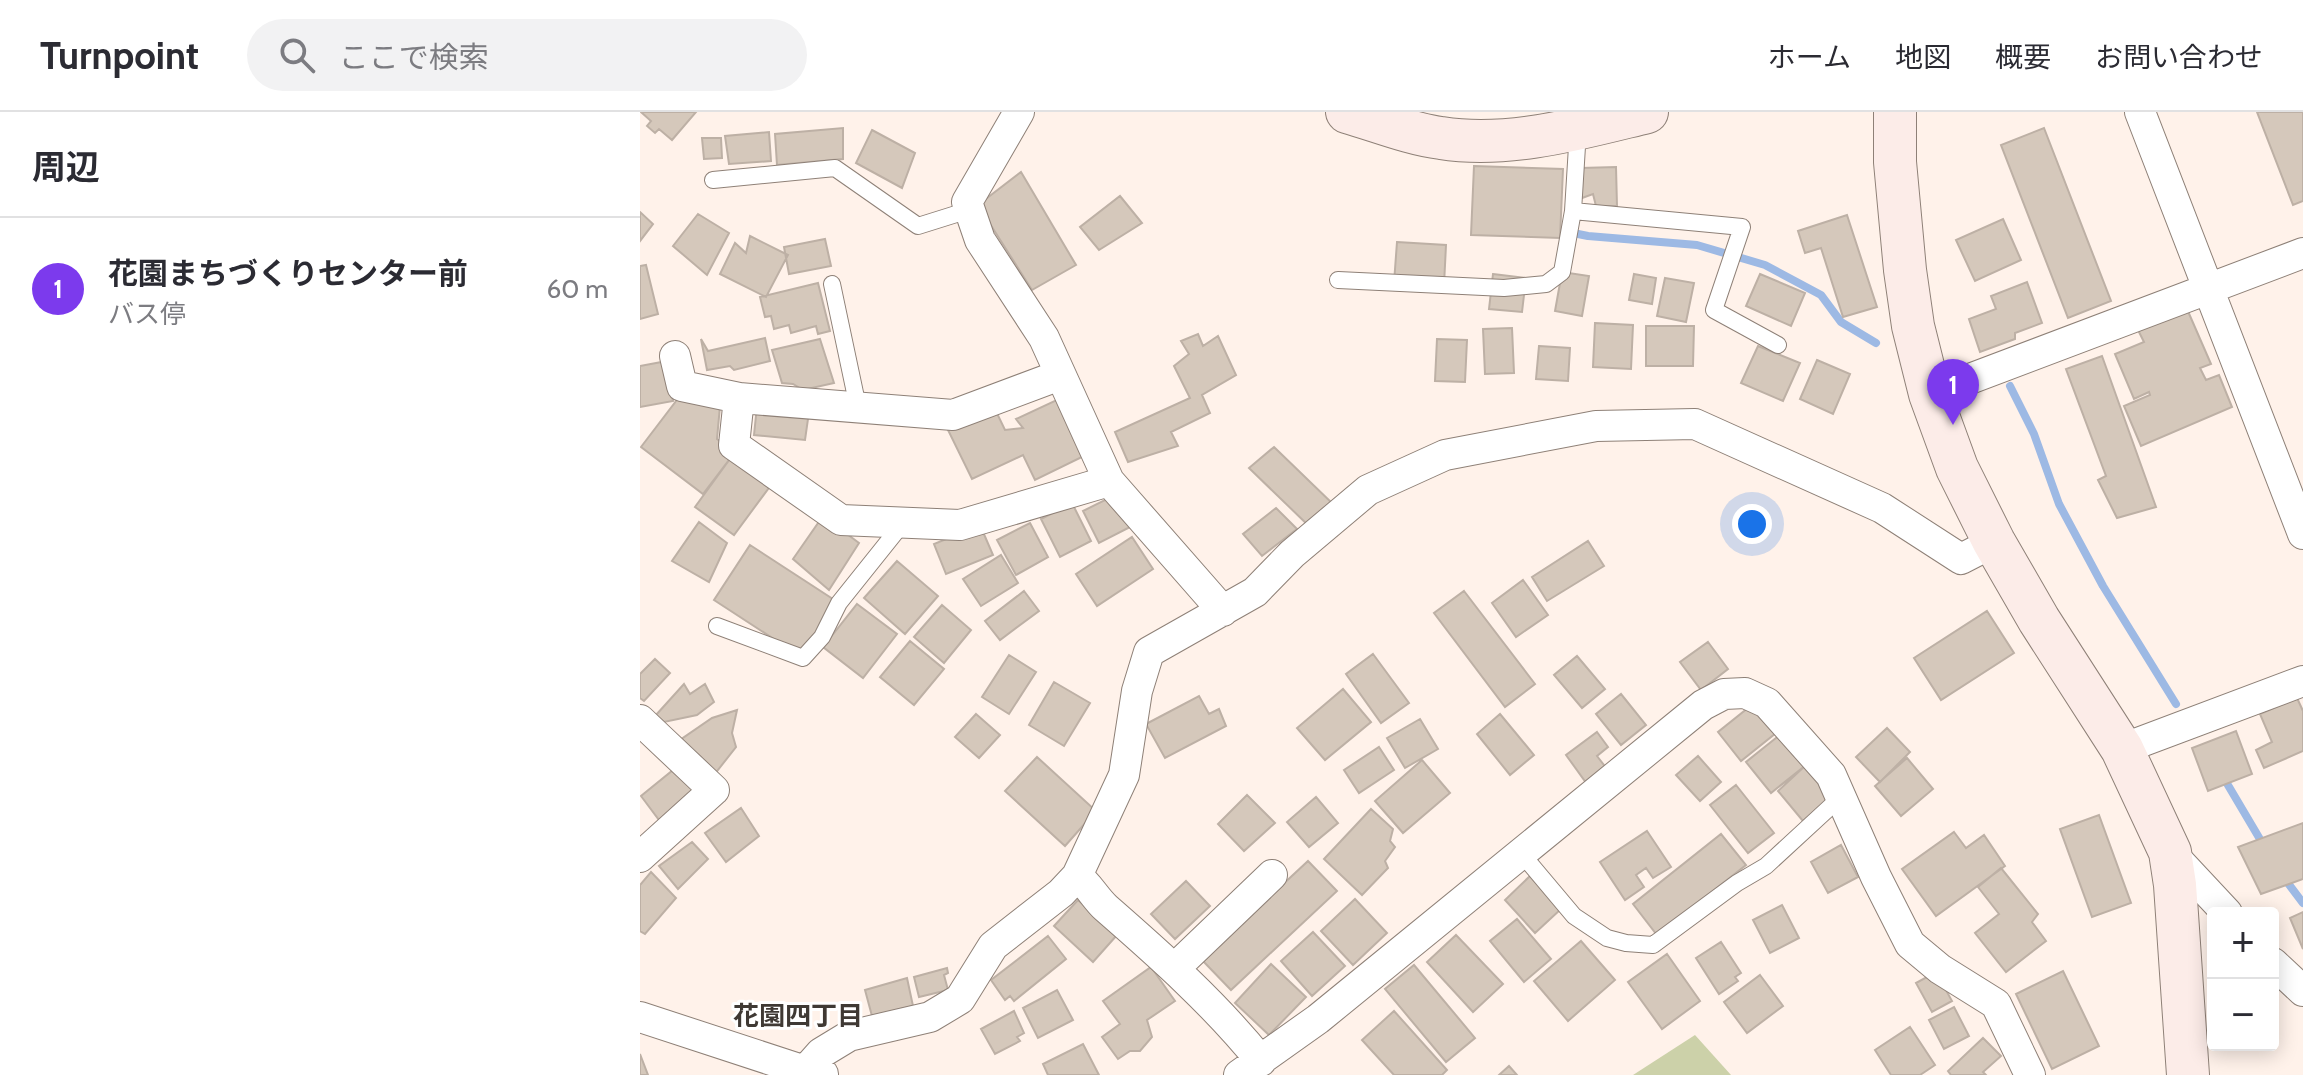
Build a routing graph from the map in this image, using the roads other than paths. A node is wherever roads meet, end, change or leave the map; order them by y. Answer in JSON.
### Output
{"nodes":[{"id":1,"x":1019,"y":112,"type":"edge"},
{"id":2,"x":1347,"y":112,"type":"edge"},
{"id":3,"x":1647,"y":112,"type":"edge"},
{"id":4,"x":1895,"y":112,"type":"edge"},
{"id":5,"x":2140,"y":112,"type":"edge"},
{"id":6,"x":1578,"y":128,"type":"junction"},
{"id":7,"x":713,"y":180,"type":"dead end"},
{"id":8,"x":969,"y":210,"type":"junction"},
{"id":9,"x":1572,"y":213,"type":"junction"},
{"id":10,"x":2303,"y":253,"type":"edge"},
{"id":11,"x":1338,"y":280,"type":"dead end"},
{"id":12,"x":832,"y":284,"type":"dead end"},
{"id":13,"x":2208,"y":288,"type":"junction"},
{"id":14,"x":1778,"y":345,"type":"dead end"},
{"id":15,"x":675,"y":356,"type":"dead end"},
{"id":16,"x":1060,"y":375,"type":"junction"},
{"id":17,"x":1930,"y":394,"type":"junction"},
{"id":18,"x":739,"y":398,"type":"junction"},
{"id":19,"x":858,"y":407,"type":"junction"},
{"id":20,"x":1109,"y":481,"type":"junction"},
{"id":21,"x":903,"y":523,"type":"junction"},
{"id":22,"x":2303,"y":534,"type":"edge"},
{"id":23,"x":1994,"y":542,"type":"junction"},
{"id":24,"x":1223,"y":611,"type":"junction"},
{"id":25,"x":717,"y":626,"type":"dead end"},
{"id":26,"x":2303,"y":681,"type":"edge"},
{"id":27,"x":640,"y":720,"type":"edge"},
{"id":28,"x":2122,"y":749,"type":"junction"},
{"id":29,"x":1842,"y":796,"type":"junction"},
{"id":30,"x":2170,"y":852,"type":"junction"},
{"id":31,"x":1521,"y":853,"type":"junction"},
{"id":32,"x":640,"y":857,"type":"edge"},
{"id":33,"x":1272,"y":875,"type":"dead end"},
{"id":34,"x":1077,"y":876,"type":"junction"},
{"id":35,"x":2221,"y":907,"type":"edge"},
{"id":36,"x":1175,"y":968,"type":"junction"},
{"id":37,"x":2279,"y":969,"type":"edge"},
{"id":38,"x":2303,"y":991,"type":"edge"},
{"id":39,"x":640,"y":1017,"type":"edge"},
{"id":40,"x":1250,"y":1068,"type":"edge"},
{"id":41,"x":817,"y":1073,"type":"edge"},
{"id":42,"x":2030,"y":1075,"type":"edge"},
{"id":43,"x":2188,"y":1075,"type":"edge"}],
"edges":[{"from":1,"to":8,"type":"street"},
{"from":2,"to":6,"type":"street"},
{"from":3,"to":6,"type":"street"},
{"from":4,"to":17,"type":"street"},
{"from":5,"to":13,"type":"street"},
{"from":6,"to":9,"type":"lane"},
{"from":7,"to":8,"type":"lane"},
{"from":8,"to":16,"type":"street"},
{"from":9,"to":11,"type":"lane"},
{"from":9,"to":14,"type":"lane"},
{"from":10,"to":13,"type":"street"},
{"from":12,"to":19,"type":"lane"},
{"from":13,"to":17,"type":"street"},
{"from":13,"to":22,"type":"street"},
{"from":15,"to":18,"type":"street"},
{"from":16,"to":19,"type":"street"},
{"from":16,"to":20,"type":"street"},
{"from":17,"to":23,"type":"street"},
{"from":18,"to":19,"type":"street"},
{"from":18,"to":21,"type":"street"},
{"from":20,"to":21,"type":"street"},
{"from":20,"to":24,"type":"street"},
{"from":21,"to":25,"type":"lane"},
{"from":23,"to":24,"type":"street"},
{"from":23,"to":28,"type":"street"},
{"from":24,"to":34,"type":"street"},
{"from":26,"to":28,"type":"street"},
{"from":27,"to":32,"type":"street"},
{"from":28,"to":30,"type":"street"},
{"from":29,"to":31,"type":"lane"},
{"from":29,"to":31,"type":"street"},
{"from":29,"to":42,"type":"street"},
{"from":30,"to":35,"type":"street"},
{"from":30,"to":43,"type":"street"},
{"from":31,"to":40,"type":"street"},
{"from":33,"to":36,"type":"street"},
{"from":34,"to":36,"type":"street"},
{"from":34,"to":41,"type":"street"},
{"from":36,"to":40,"type":"street"},
{"from":37,"to":38,"type":"street"},
{"from":39,"to":41,"type":"street"}]}
